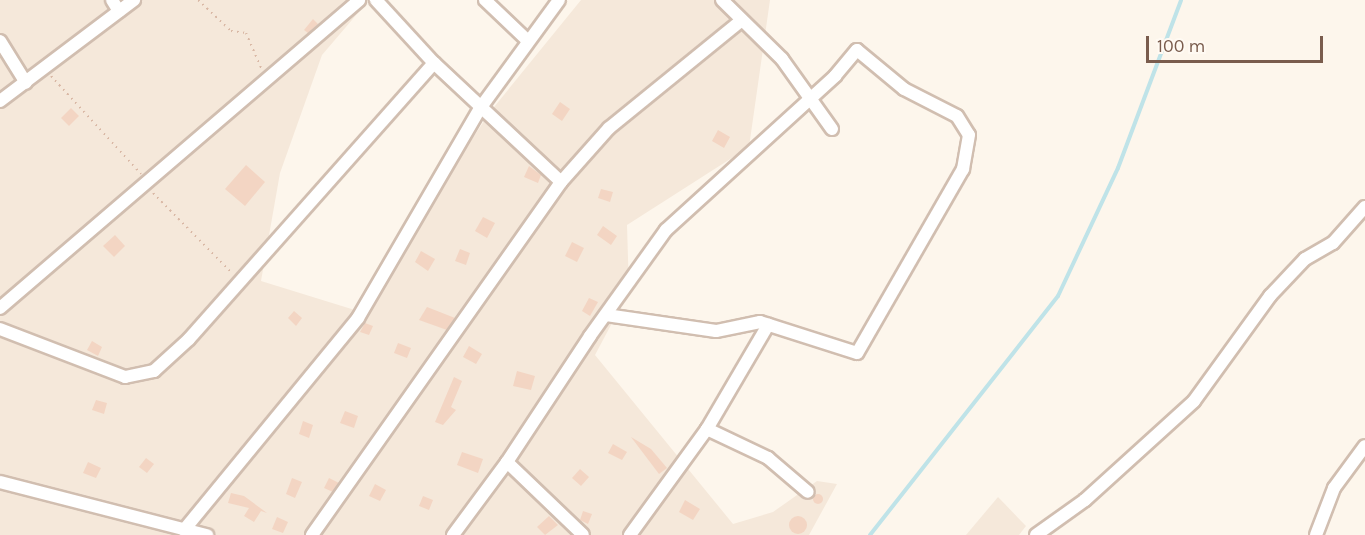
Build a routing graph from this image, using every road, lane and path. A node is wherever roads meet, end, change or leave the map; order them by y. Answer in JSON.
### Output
{"nodes":[{"id":1,"x":112,"y":0,"type":"edge"},
{"id":2,"x":134,"y":0,"type":"edge"},
{"id":3,"x":198,"y":0,"type":"edge"},
{"id":4,"x":359,"y":0,"type":"edge"},
{"id":5,"x":376,"y":0,"type":"edge"},
{"id":6,"x":485,"y":0,"type":"edge"},
{"id":7,"x":560,"y":0,"type":"edge"},
{"id":8,"x":722,"y":0,"type":"edge"},
{"id":9,"x":119,"y":11,"type":"junction"},
{"id":10,"x":742,"y":20,"type":"junction"},
{"id":11,"x":0,"y":40,"type":"edge"},
{"id":12,"x":527,"y":40,"type":"junction"},
{"id":13,"x":434,"y":63,"type":"junction"},
{"id":14,"x":26,"y":82,"type":"junction"},
{"id":15,"x":268,"y":82,"type":"junction"},
{"id":16,"x":813,"y":97,"type":"junction"},
{"id":17,"x":0,"y":101,"type":"edge"},
{"id":18,"x":481,"y":107,"type":"junction"},
{"id":19,"x":832,"y":129,"type":"dead end"},
{"id":20,"x":561,"y":182,"type":"junction"},
{"id":21,"x":1365,"y":207,"type":"edge"},
{"id":22,"x":0,"y":308,"type":"edge"},
{"id":23,"x":606,"y":315,"type":"junction"},
{"id":24,"x":768,"y":325,"type":"junction"},
{"id":25,"x":0,"y":329,"type":"edge"},
{"id":26,"x":707,"y":429,"type":"junction"},
{"id":27,"x":1365,"y":446,"type":"edge"},
{"id":28,"x":507,"y":462,"type":"junction"},
{"id":29,"x":0,"y":482,"type":"edge"},
{"id":30,"x":808,"y":492,"type":"dead end"},
{"id":31,"x":184,"y":530,"type":"junction"},
{"id":32,"x":207,"y":535,"type":"edge"},
{"id":33,"x":312,"y":535,"type":"edge"},
{"id":34,"x":453,"y":535,"type":"edge"},
{"id":35,"x":583,"y":535,"type":"edge"},
{"id":36,"x":630,"y":535,"type":"edge"},
{"id":37,"x":1036,"y":535,"type":"edge"},
{"id":38,"x":1316,"y":535,"type":"edge"}],
"edges":[{"from":1,"to":9,"type":"street"},
{"from":2,"to":9,"type":"street"},
{"from":3,"to":15,"type":"path"},
{"from":4,"to":15,"type":"street"},
{"from":5,"to":13,"type":"street"},
{"from":6,"to":12,"type":"street"},
{"from":7,"to":12,"type":"street"},
{"from":8,"to":10,"type":"street"},
{"from":9,"to":14,"type":"street"},
{"from":10,"to":16,"type":"street"},
{"from":10,"to":20,"type":"street"},
{"from":11,"to":14,"type":"street"},
{"from":12,"to":18,"type":"street"},
{"from":13,"to":18,"type":"street"},
{"from":13,"to":25,"type":"street"},
{"from":14,"to":17,"type":"street"},
{"from":15,"to":22,"type":"street"},
{"from":16,"to":19,"type":"street"},
{"from":16,"to":23,"type":"street"},
{"from":16,"to":24,"type":"street"},
{"from":18,"to":20,"type":"street"},
{"from":18,"to":31,"type":"street"},
{"from":20,"to":33,"type":"street"},
{"from":21,"to":37,"type":"street"},
{"from":23,"to":24,"type":"street"},
{"from":23,"to":28,"type":"street"},
{"from":24,"to":26,"type":"street"},
{"from":26,"to":30,"type":"street"},
{"from":26,"to":36,"type":"street"},
{"from":27,"to":38,"type":"street"},
{"from":28,"to":34,"type":"street"},
{"from":28,"to":35,"type":"street"},
{"from":29,"to":31,"type":"street"},
{"from":31,"to":32,"type":"street"}]}
